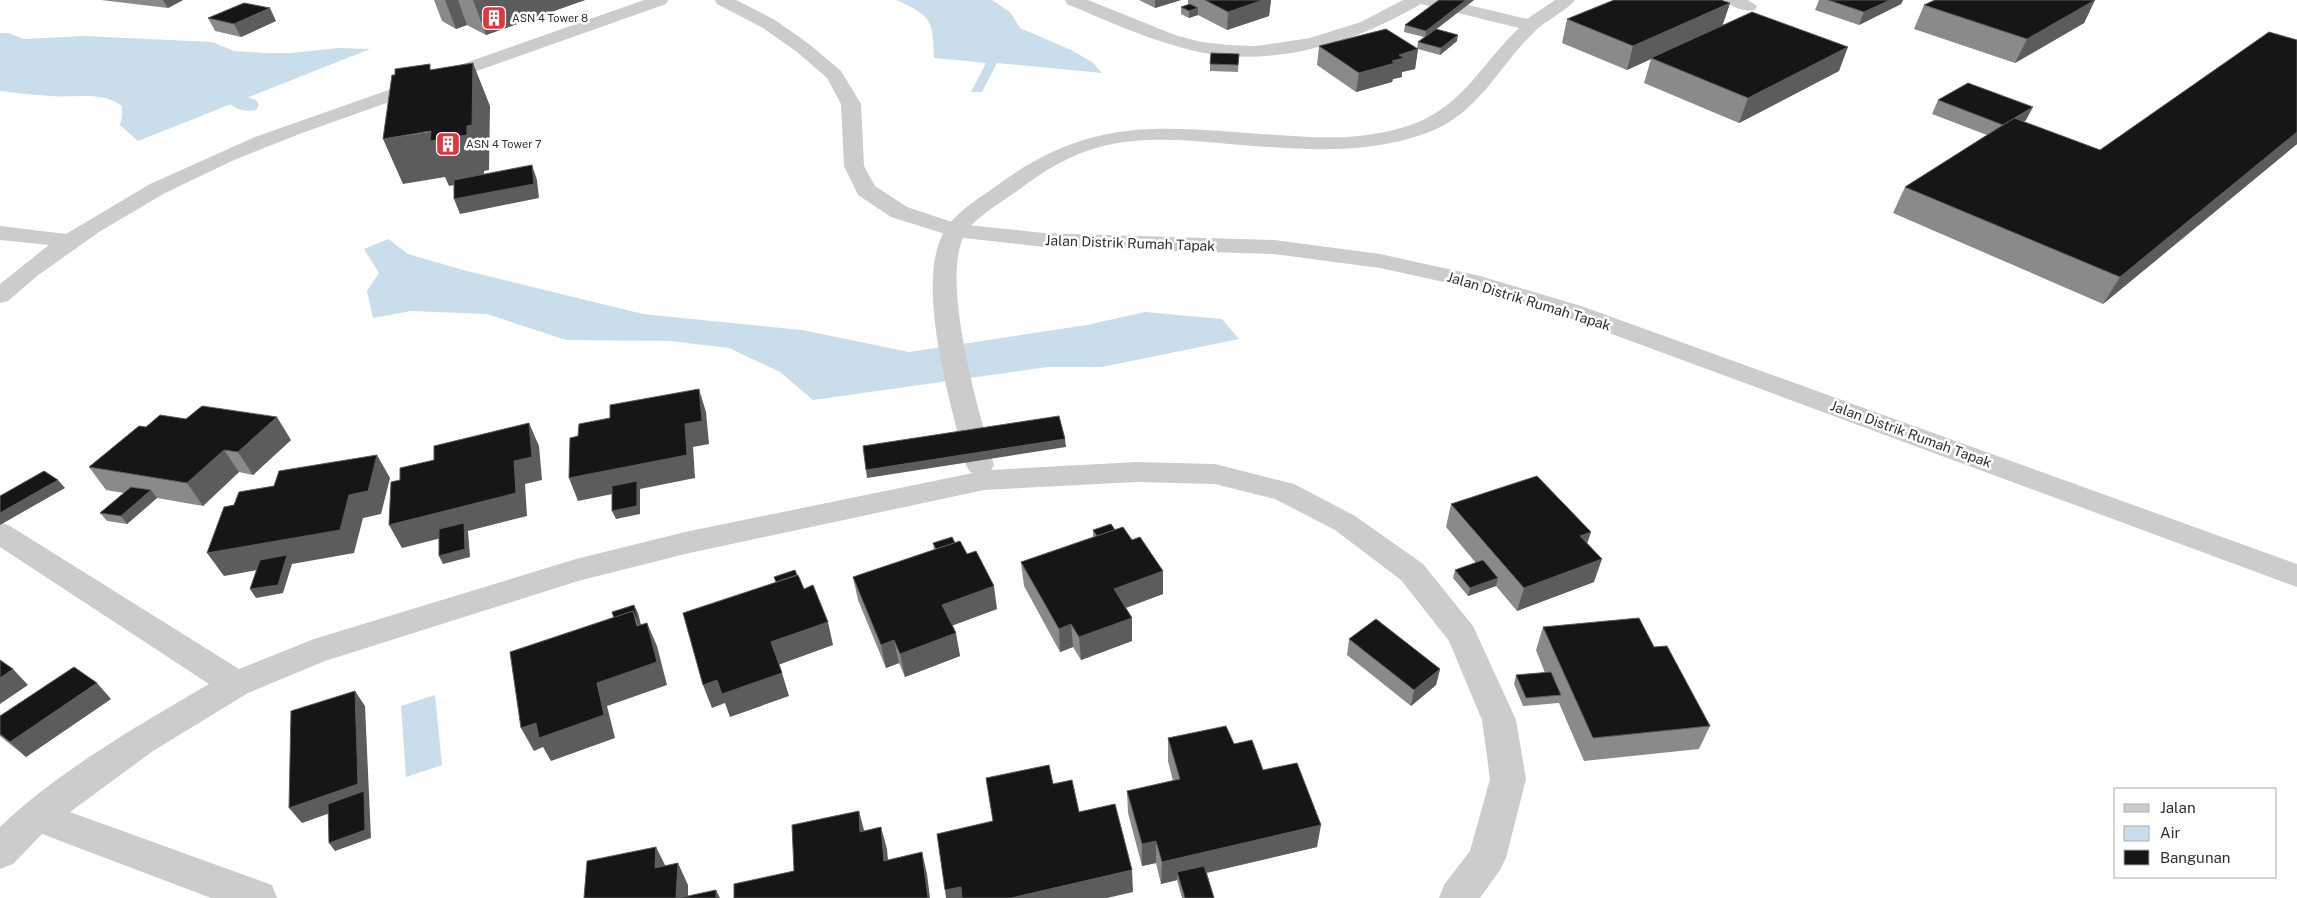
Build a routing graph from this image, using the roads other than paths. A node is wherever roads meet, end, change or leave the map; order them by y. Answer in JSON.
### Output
{"nodes":[{"id":1,"x":660,"y":0,"type":"edge"},
{"id":2,"x":723,"y":0,"type":"edge"},
{"id":3,"x":1073,"y":0,"type":"edge"},
{"id":4,"x":1415,"y":0,"type":"edge"},
{"id":5,"x":1426,"y":0,"type":"edge"},
{"id":6,"x":1567,"y":0,"type":"edge"},
{"id":7,"x":1529,"y":25,"type":"junction"},
{"id":8,"x":955,"y":230,"type":"junction"},
{"id":9,"x":0,"y":233,"type":"edge"},
{"id":10,"x":71,"y":241,"type":"junction"},
{"id":11,"x":0,"y":296,"type":"edge"},
{"id":12,"x":984,"y":480,"type":"junction"},
{"id":13,"x":0,"y":533,"type":"edge"},
{"id":14,"x":2297,"y":576,"type":"edge"},
{"id":15,"x":236,"y":684,"type":"junction"},
{"id":16,"x":36,"y":816,"type":"junction"},
{"id":17,"x":0,"y":852,"type":"edge"},
{"id":18,"x":258,"y":898,"type":"edge"},
{"id":19,"x":1458,"y":898,"type":"edge"}],
"edges":[{"from":1,"to":10,"type":"street"},
{"from":2,"to":8,"type":"street","name":"Jalan Distrik Rumah Tapak"},
{"from":3,"to":4,"type":"street"},
{"from":5,"to":7,"type":"street"},
{"from":6,"to":7,"type":"street"},
{"from":7,"to":8,"type":"street"},
{"from":8,"to":12,"type":"street"},
{"from":8,"to":14,"type":"street","name":"Jalan Distrik Rumah Tapak"},
{"from":9,"to":10,"type":"street"},
{"from":10,"to":11,"type":"street"},
{"from":12,"to":15,"type":"street"},
{"from":12,"to":19,"type":"street"},
{"from":13,"to":15,"type":"street"},
{"from":15,"to":16,"type":"street"},
{"from":16,"to":17,"type":"street"},
{"from":16,"to":18,"type":"street"}]}
